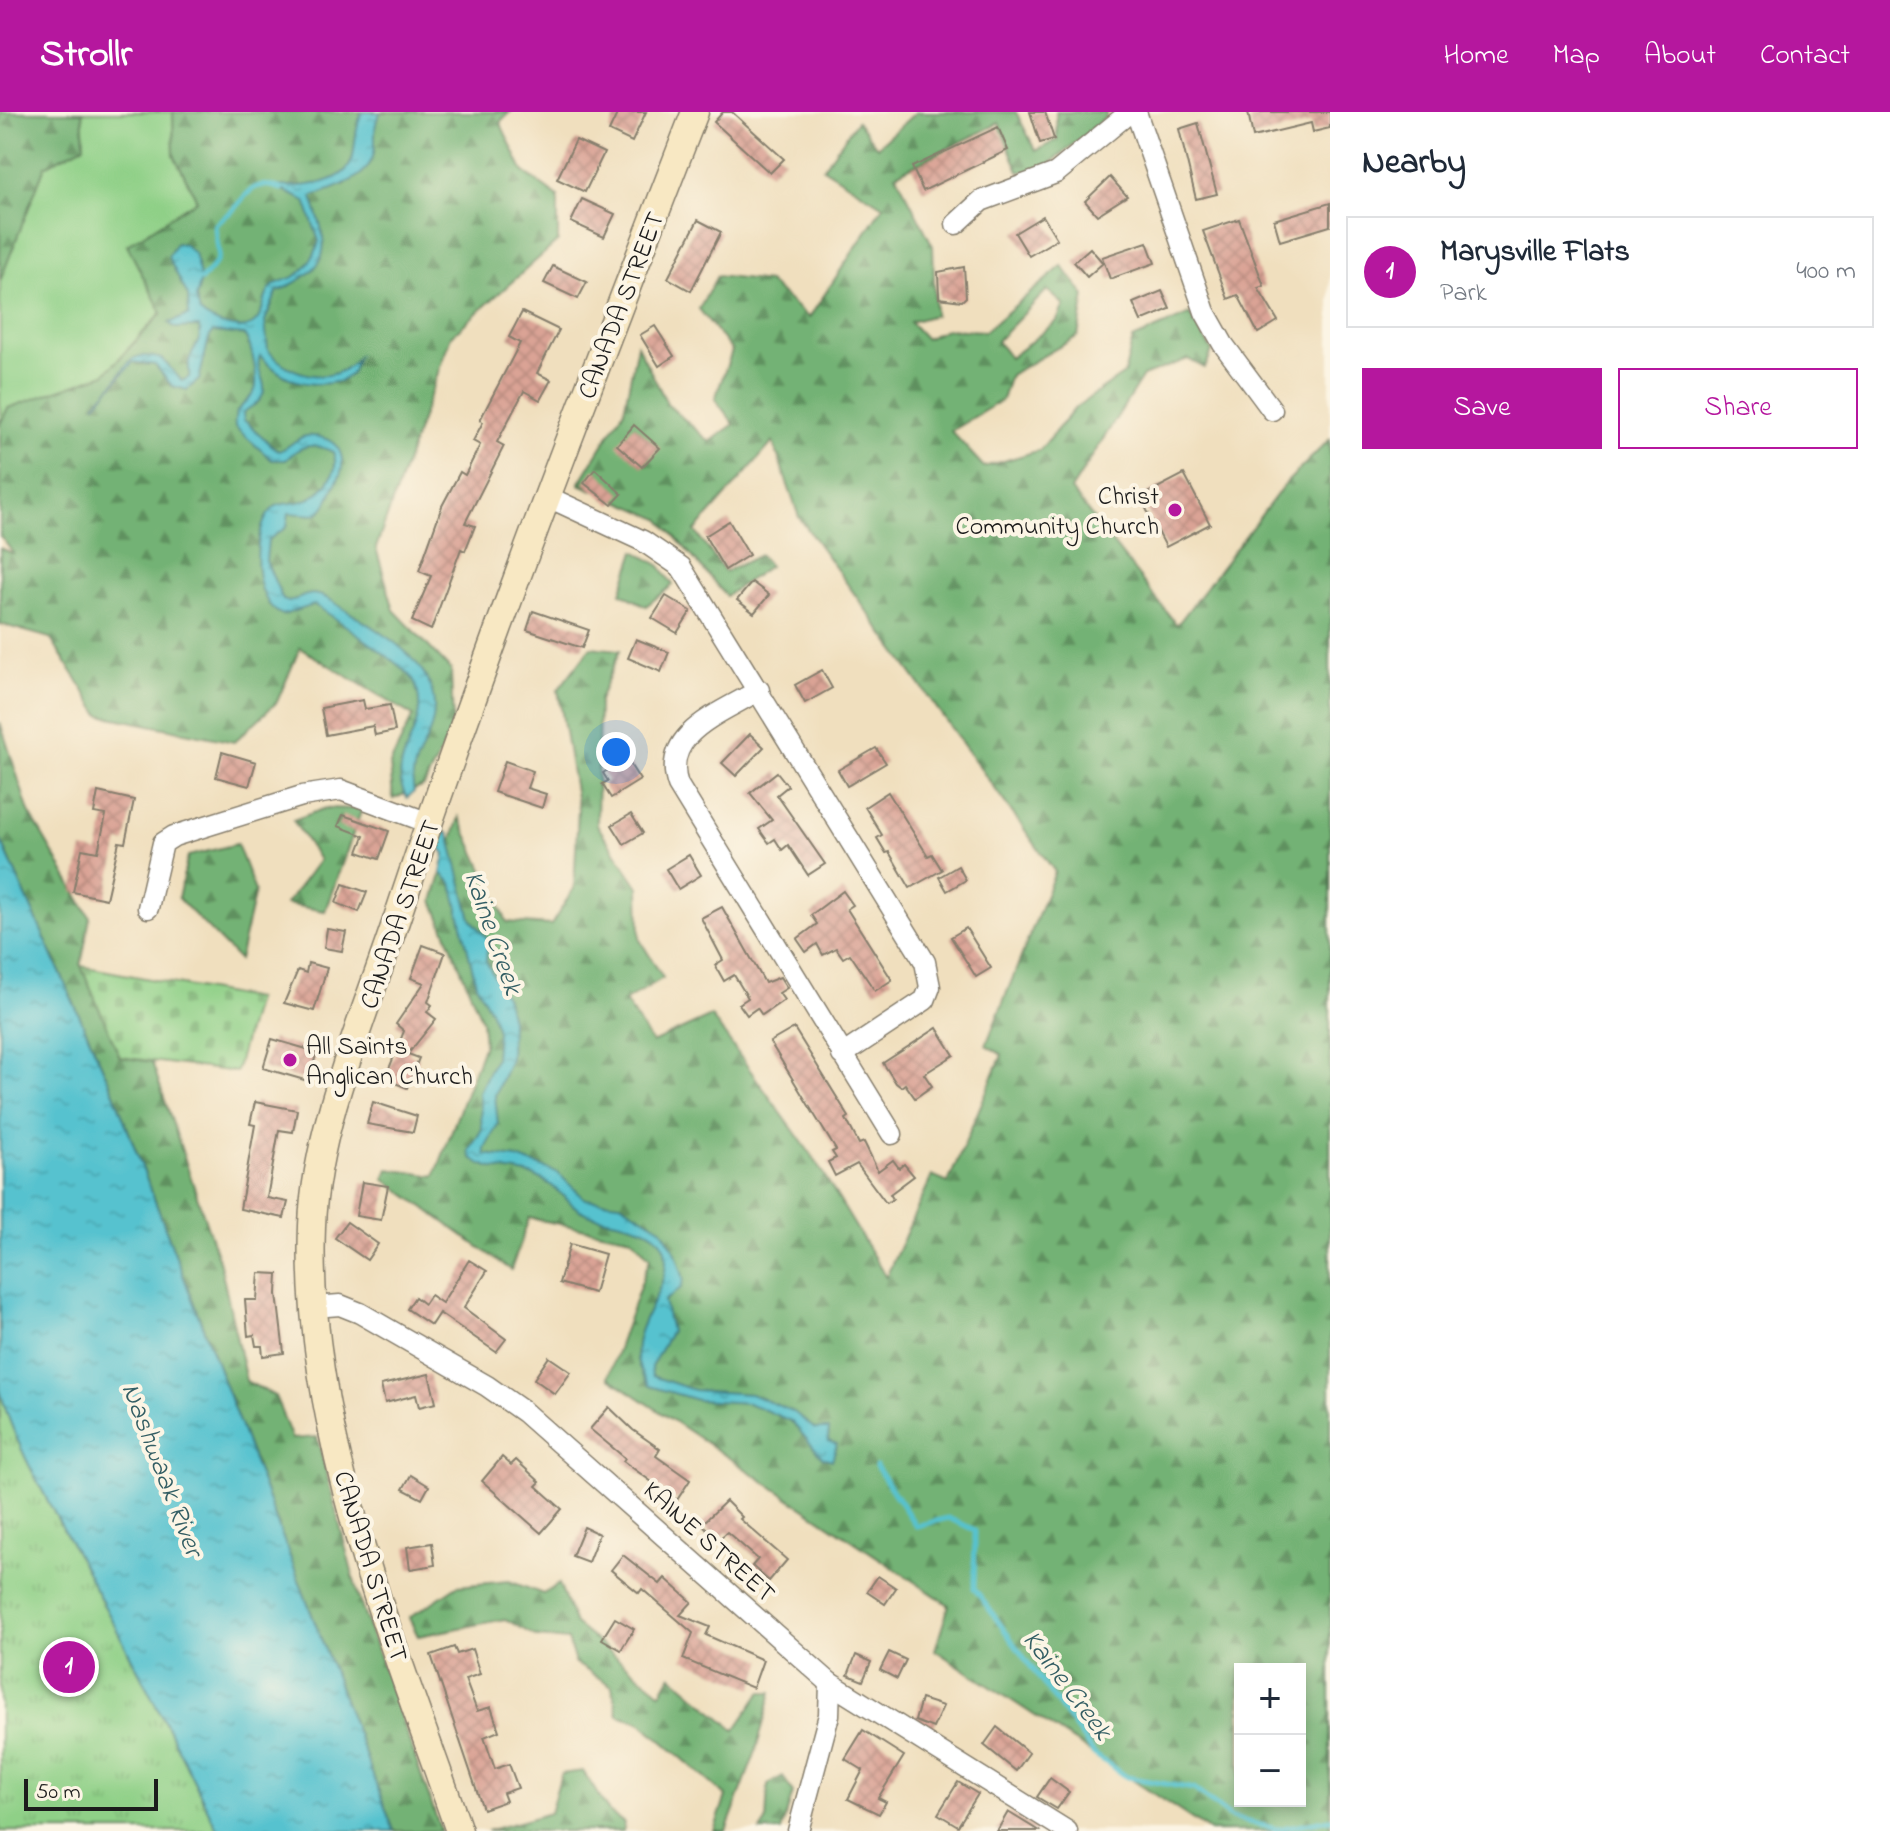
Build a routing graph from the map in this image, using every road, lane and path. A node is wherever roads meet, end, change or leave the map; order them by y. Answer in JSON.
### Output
{"nodes":[{"id":1,"x":695,"y":112,"type":"edge"},
{"id":2,"x":1133,"y":112,"type":"edge"},
{"id":3,"x":956,"y":224,"type":"dead end"},
{"id":4,"x":1272,"y":410,"type":"dead end"},
{"id":5,"x":546,"y":496,"type":"junction"},
{"id":6,"x":759,"y":690,"type":"junction"},
{"id":7,"x":429,"y":823,"type":"junction"},
{"id":8,"x":148,"y":908,"type":"dead end"},
{"id":9,"x":842,"y":1055,"type":"junction"},
{"id":10,"x":892,"y":1134,"type":"dead end"},
{"id":11,"x":314,"y":1307,"type":"junction"},
{"id":12,"x":830,"y":1683,"type":"junction"},
{"id":13,"x":459,"y":1831,"type":"edge"},
{"id":14,"x":798,"y":1831,"type":"edge"},
{"id":15,"x":1067,"y":1831,"type":"edge"}],
"edges":[{"from":1,"to":5,"type":"main road","name":"CANADA STREET"},
{"from":2,"to":3,"type":"street"},
{"from":2,"to":4,"type":"street"},
{"from":5,"to":6,"type":"street"},
{"from":5,"to":7,"type":"main road","name":"CANADA STREET"},
{"from":6,"to":9,"type":"street"},
{"from":6,"to":9,"type":"street"},
{"from":7,"to":8,"type":"street"},
{"from":7,"to":11,"type":"main road","name":"CANADA STREET"},
{"from":9,"to":10,"type":"street"},
{"from":11,"to":12,"type":"street","name":"KAINE STREET"},
{"from":11,"to":13,"type":"main road","name":"CANADA STREET"},
{"from":12,"to":14,"type":"street"},
{"from":12,"to":15,"type":"street","name":"KAINE STREET"}]}
